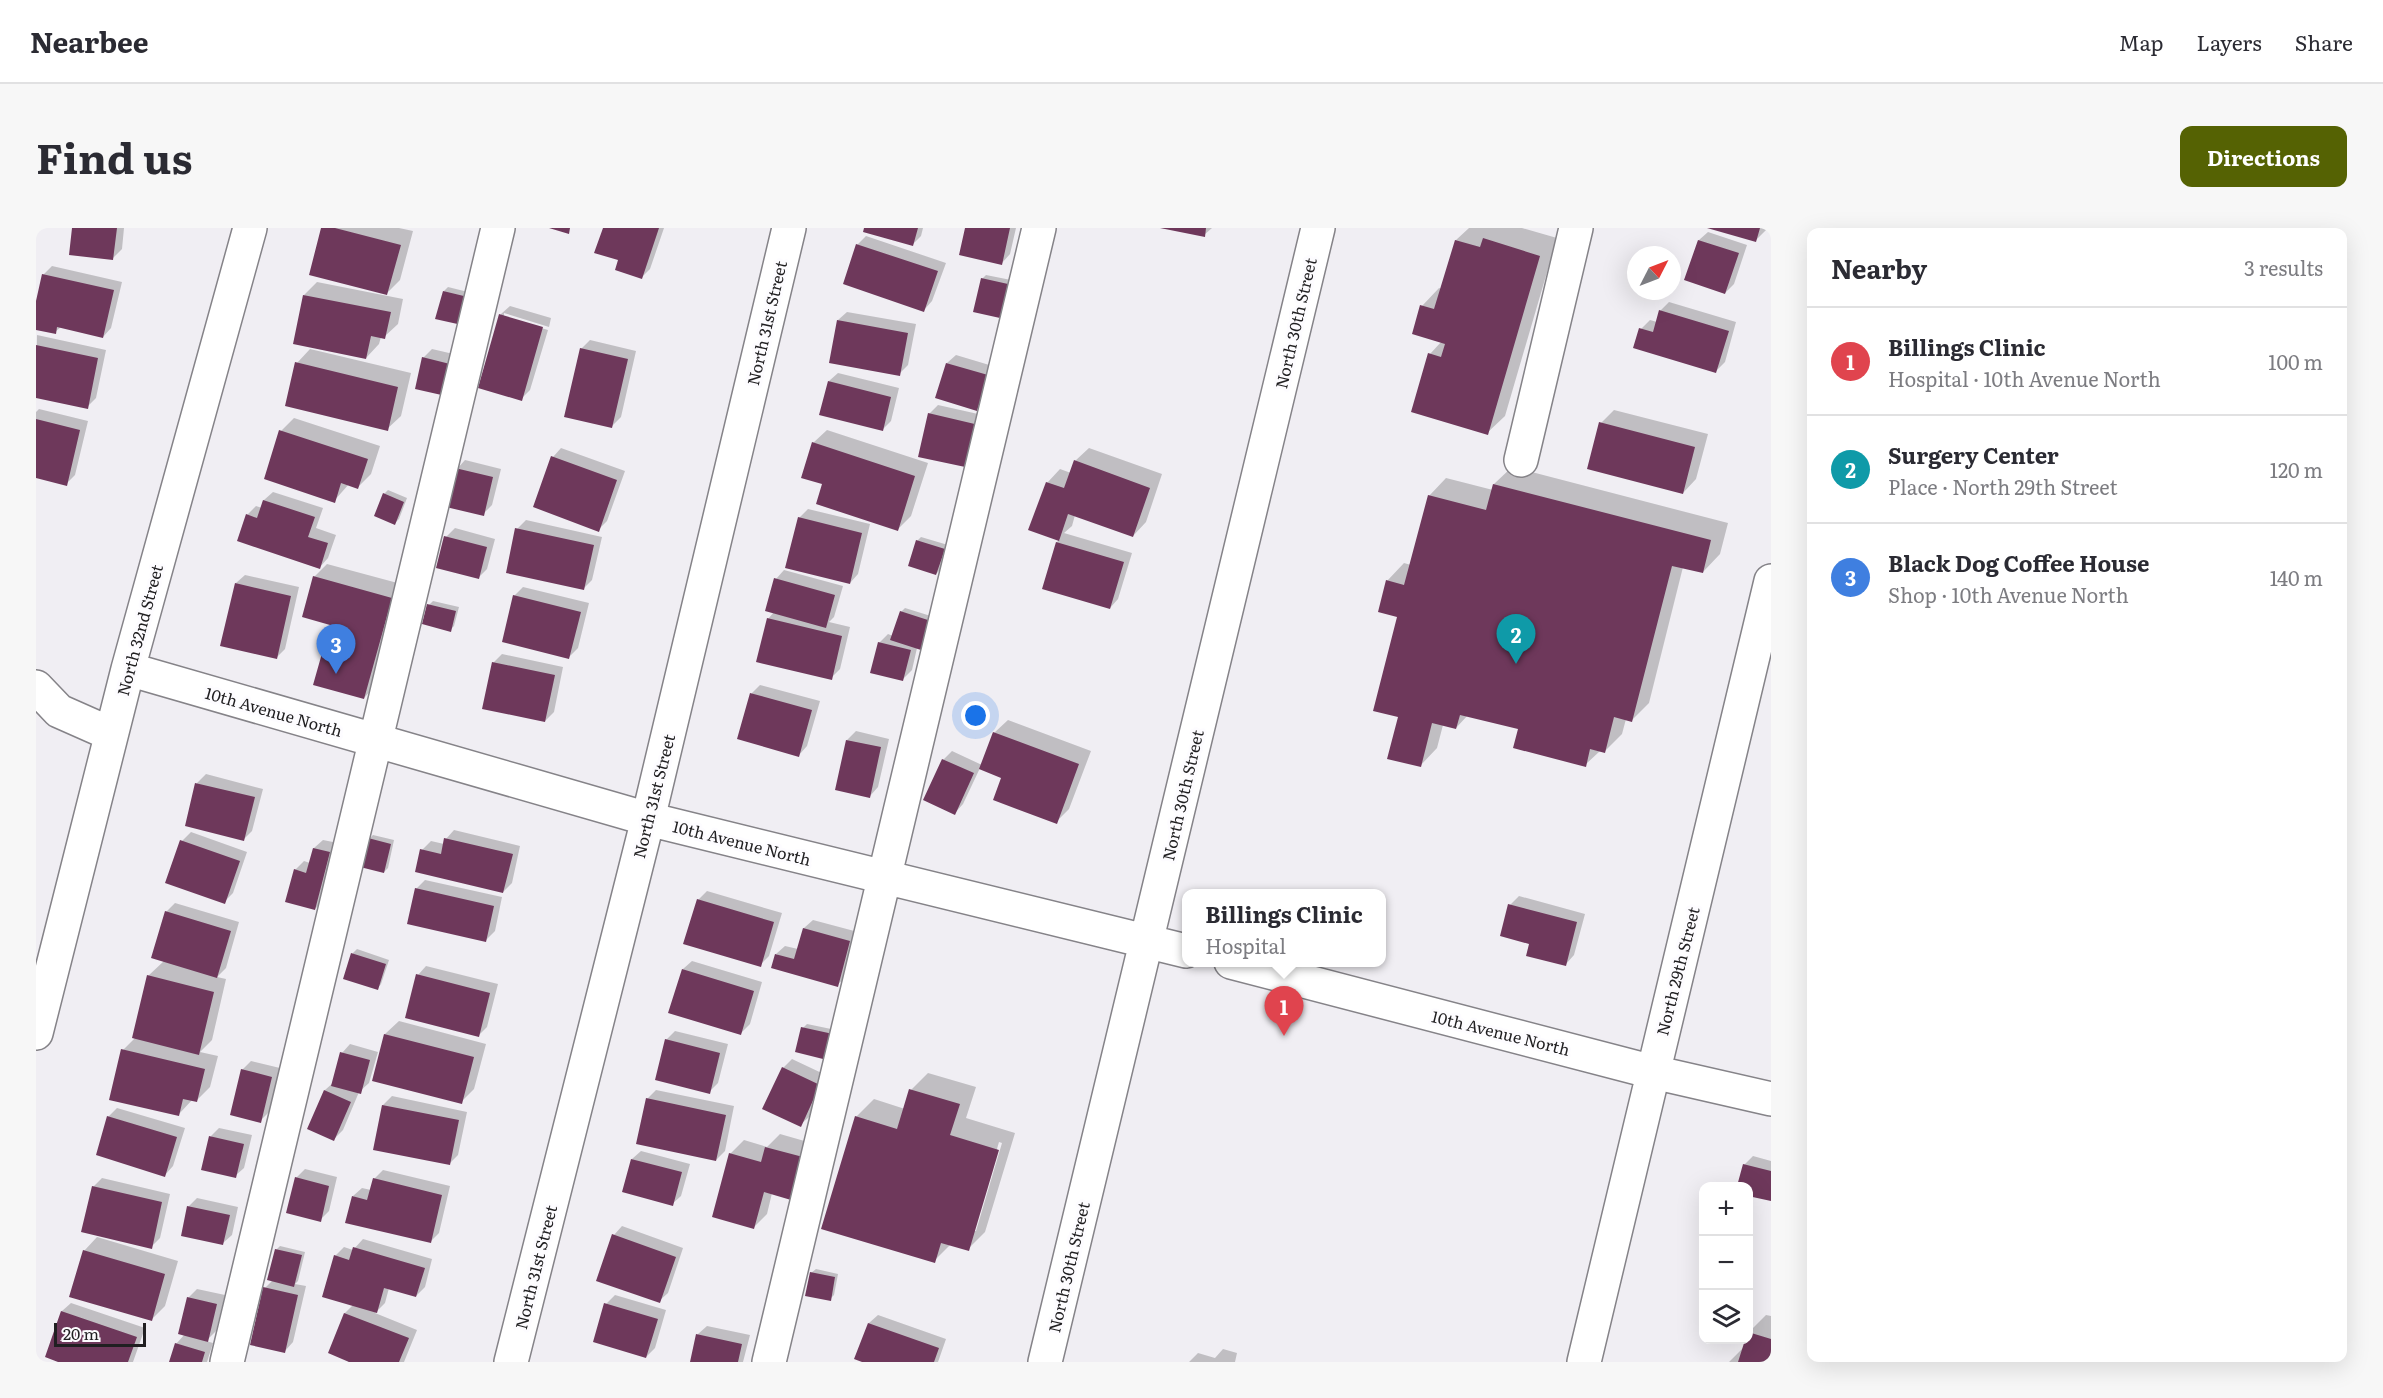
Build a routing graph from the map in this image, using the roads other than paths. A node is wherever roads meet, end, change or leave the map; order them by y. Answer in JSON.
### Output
{"nodes":[{"id":1,"x":250,"y":228,"type":"edge"},
{"id":2,"x":498,"y":228,"type":"edge"},
{"id":3,"x":789,"y":228,"type":"edge"},
{"id":4,"x":1039,"y":228,"type":"edge"},
{"id":5,"x":1318,"y":228,"type":"edge"},
{"id":6,"x":1576,"y":228,"type":"edge"},
{"id":7,"x":1521,"y":460,"type":"dead end"},
{"id":8,"x":1771,"y":581,"type":"edge"},
{"id":9,"x":128,"y":669,"type":"junction"},
{"id":10,"x":36,"y":687,"type":"edge"},
{"id":11,"x":111,"y":734,"type":"junction"},
{"id":12,"x":376,"y":740,"type":"junction"},
{"id":13,"x":648,"y":819,"type":"junction"},
{"id":14,"x":884,"y":876,"type":"junction"},
{"id":15,"x":1147,"y":941,"type":"junction"},
{"id":16,"x":1182,"y":950,"type":"edge"},
{"id":17,"x":1246,"y":967,"type":"edge"},
{"id":18,"x":36,"y":1033,"type":"edge"},
{"id":19,"x":1653,"y":1072,"type":"junction"},
{"id":20,"x":1771,"y":1099,"type":"edge"},
{"id":21,"x":227,"y":1362,"type":"edge"},
{"id":22,"x":511,"y":1362,"type":"edge"},
{"id":23,"x":769,"y":1362,"type":"edge"},
{"id":24,"x":1045,"y":1362,"type":"edge"},
{"id":25,"x":1584,"y":1362,"type":"edge"}],
"edges":[{"from":1,"to":9,"type":"street","name":"North 32nd Street"},
{"from":2,"to":12,"type":"street"},
{"from":3,"to":13,"type":"street","name":"North 31st Street"},
{"from":4,"to":14,"type":"street"},
{"from":5,"to":15,"type":"street","name":"North 30th Street"},
{"from":6,"to":7,"type":"street"},
{"from":8,"to":19,"type":"street","name":"North 29th Street"},
{"from":9,"to":11,"type":"street","name":"North 32nd Street"},
{"from":9,"to":12,"type":"street","name":"10th Avenue North"},
{"from":10,"to":11,"type":"street"},
{"from":11,"to":18,"type":"street","name":"North 32nd Street"},
{"from":12,"to":13,"type":"street","name":"10th Avenue North"},
{"from":12,"to":21,"type":"street"},
{"from":13,"to":14,"type":"street","name":"10th Avenue North"},
{"from":13,"to":22,"type":"street","name":"North 31st Street"},
{"from":14,"to":15,"type":"street","name":"10th Avenue North"},
{"from":14,"to":23,"type":"street"},
{"from":15,"to":16,"type":"street","name":"10th Avenue North"},
{"from":15,"to":24,"type":"street","name":"North 30th Street"},
{"from":17,"to":19,"type":"street","name":"10th Avenue North"},
{"from":19,"to":20,"type":"street","name":"10th Avenue North"},
{"from":19,"to":25,"type":"street","name":"North 29th Street"}]}
